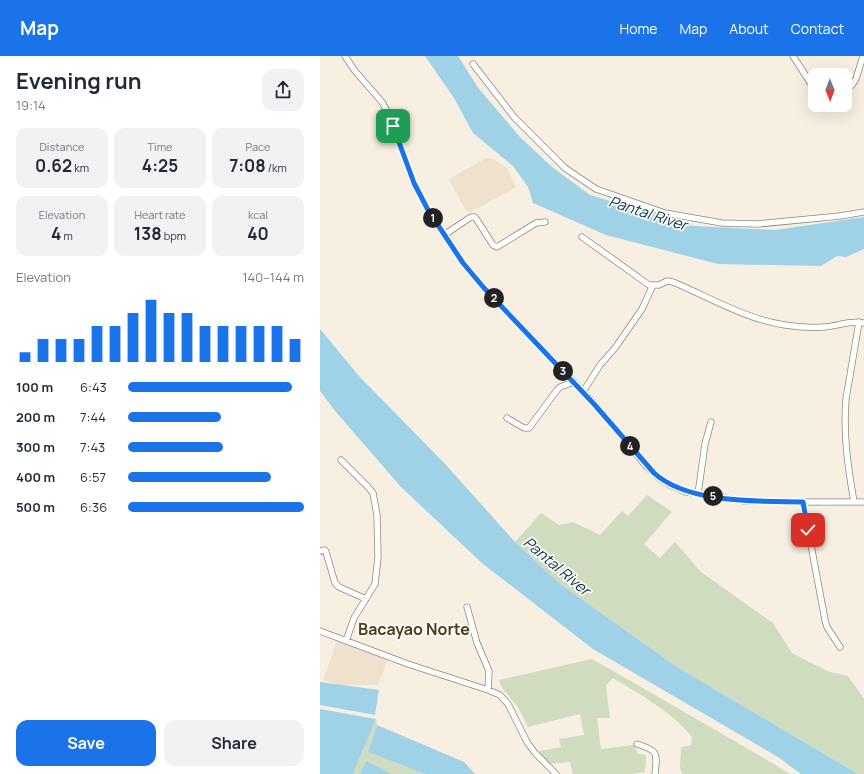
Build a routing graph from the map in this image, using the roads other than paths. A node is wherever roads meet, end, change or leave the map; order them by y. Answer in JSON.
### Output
{"nodes":[{"id":1,"x":345,"y":56,"type":"edge"},
{"id":2,"x":794,"y":56,"type":"edge"},
{"id":3,"x":863,"y":56,"type":"edge"},
{"id":4,"x":473,"y":64,"type":"dead end"},
{"id":5,"x":808,"y":79,"type":"edge"},
{"id":6,"x":852,"y":85,"type":"dead end"},
{"id":7,"x":864,"y":212,"type":"edge"},
{"id":8,"x":545,"y":222,"type":"dead end"},
{"id":9,"x":444,"y":235,"type":"junction"},
{"id":10,"x":582,"y":237,"type":"dead end"},
{"id":11,"x":653,"y":285,"type":"junction"},
{"id":12,"x":861,"y":322,"type":"edge"},
{"id":13,"x":574,"y":382,"type":"junction"},
{"id":14,"x":583,"y":392,"type":"junction"},
{"id":15,"x":507,"y":418,"type":"dead end"},
{"id":16,"x":711,"y":422,"type":"dead end"},
{"id":17,"x":341,"y":460,"type":"dead end"},
{"id":18,"x":698,"y":494,"type":"junction"},
{"id":19,"x":803,"y":502,"type":"junction"},
{"id":20,"x":854,"y":502,"type":"junction"},
{"id":21,"x":864,"y":502,"type":"edge"},
{"id":22,"x":320,"y":551,"type":"edge"},
{"id":23,"x":366,"y":599,"type":"junction"},
{"id":24,"x":467,"y":608,"type":"dead end"},
{"id":25,"x":320,"y":631,"type":"edge"},
{"id":26,"x":346,"y":641,"type":"junction"},
{"id":27,"x":840,"y":647,"type":"dead end"},
{"id":28,"x":488,"y":690,"type":"junction"},
{"id":29,"x":637,"y":744,"type":"dead end"},
{"id":30,"x":556,"y":774,"type":"edge"},
{"id":31,"x":655,"y":774,"type":"edge"}],
"edges":[{"from":1,"to":9,"type":"street"},
{"from":2,"to":5,"type":"street"},
{"from":3,"to":6,"type":"street"},
{"from":4,"to":7,"type":"street"},
{"from":8,"to":9,"type":"street"},
{"from":9,"to":13,"type":"street"},
{"from":10,"to":11,"type":"street"},
{"from":11,"to":12,"type":"street"},
{"from":11,"to":14,"type":"street"},
{"from":12,"to":20,"type":"street"},
{"from":13,"to":14,"type":"street"},
{"from":13,"to":15,"type":"street"},
{"from":14,"to":18,"type":"street"},
{"from":16,"to":18,"type":"street"},
{"from":17,"to":23,"type":"street"},
{"from":18,"to":19,"type":"street"},
{"from":19,"to":20,"type":"street"},
{"from":19,"to":27,"type":"street"},
{"from":20,"to":21,"type":"street"},
{"from":22,"to":23,"type":"street"},
{"from":23,"to":26,"type":"street"},
{"from":24,"to":28,"type":"street"},
{"from":25,"to":26,"type":"street"},
{"from":26,"to":28,"type":"street"},
{"from":28,"to":30,"type":"street"},
{"from":29,"to":31,"type":"street"}]}
